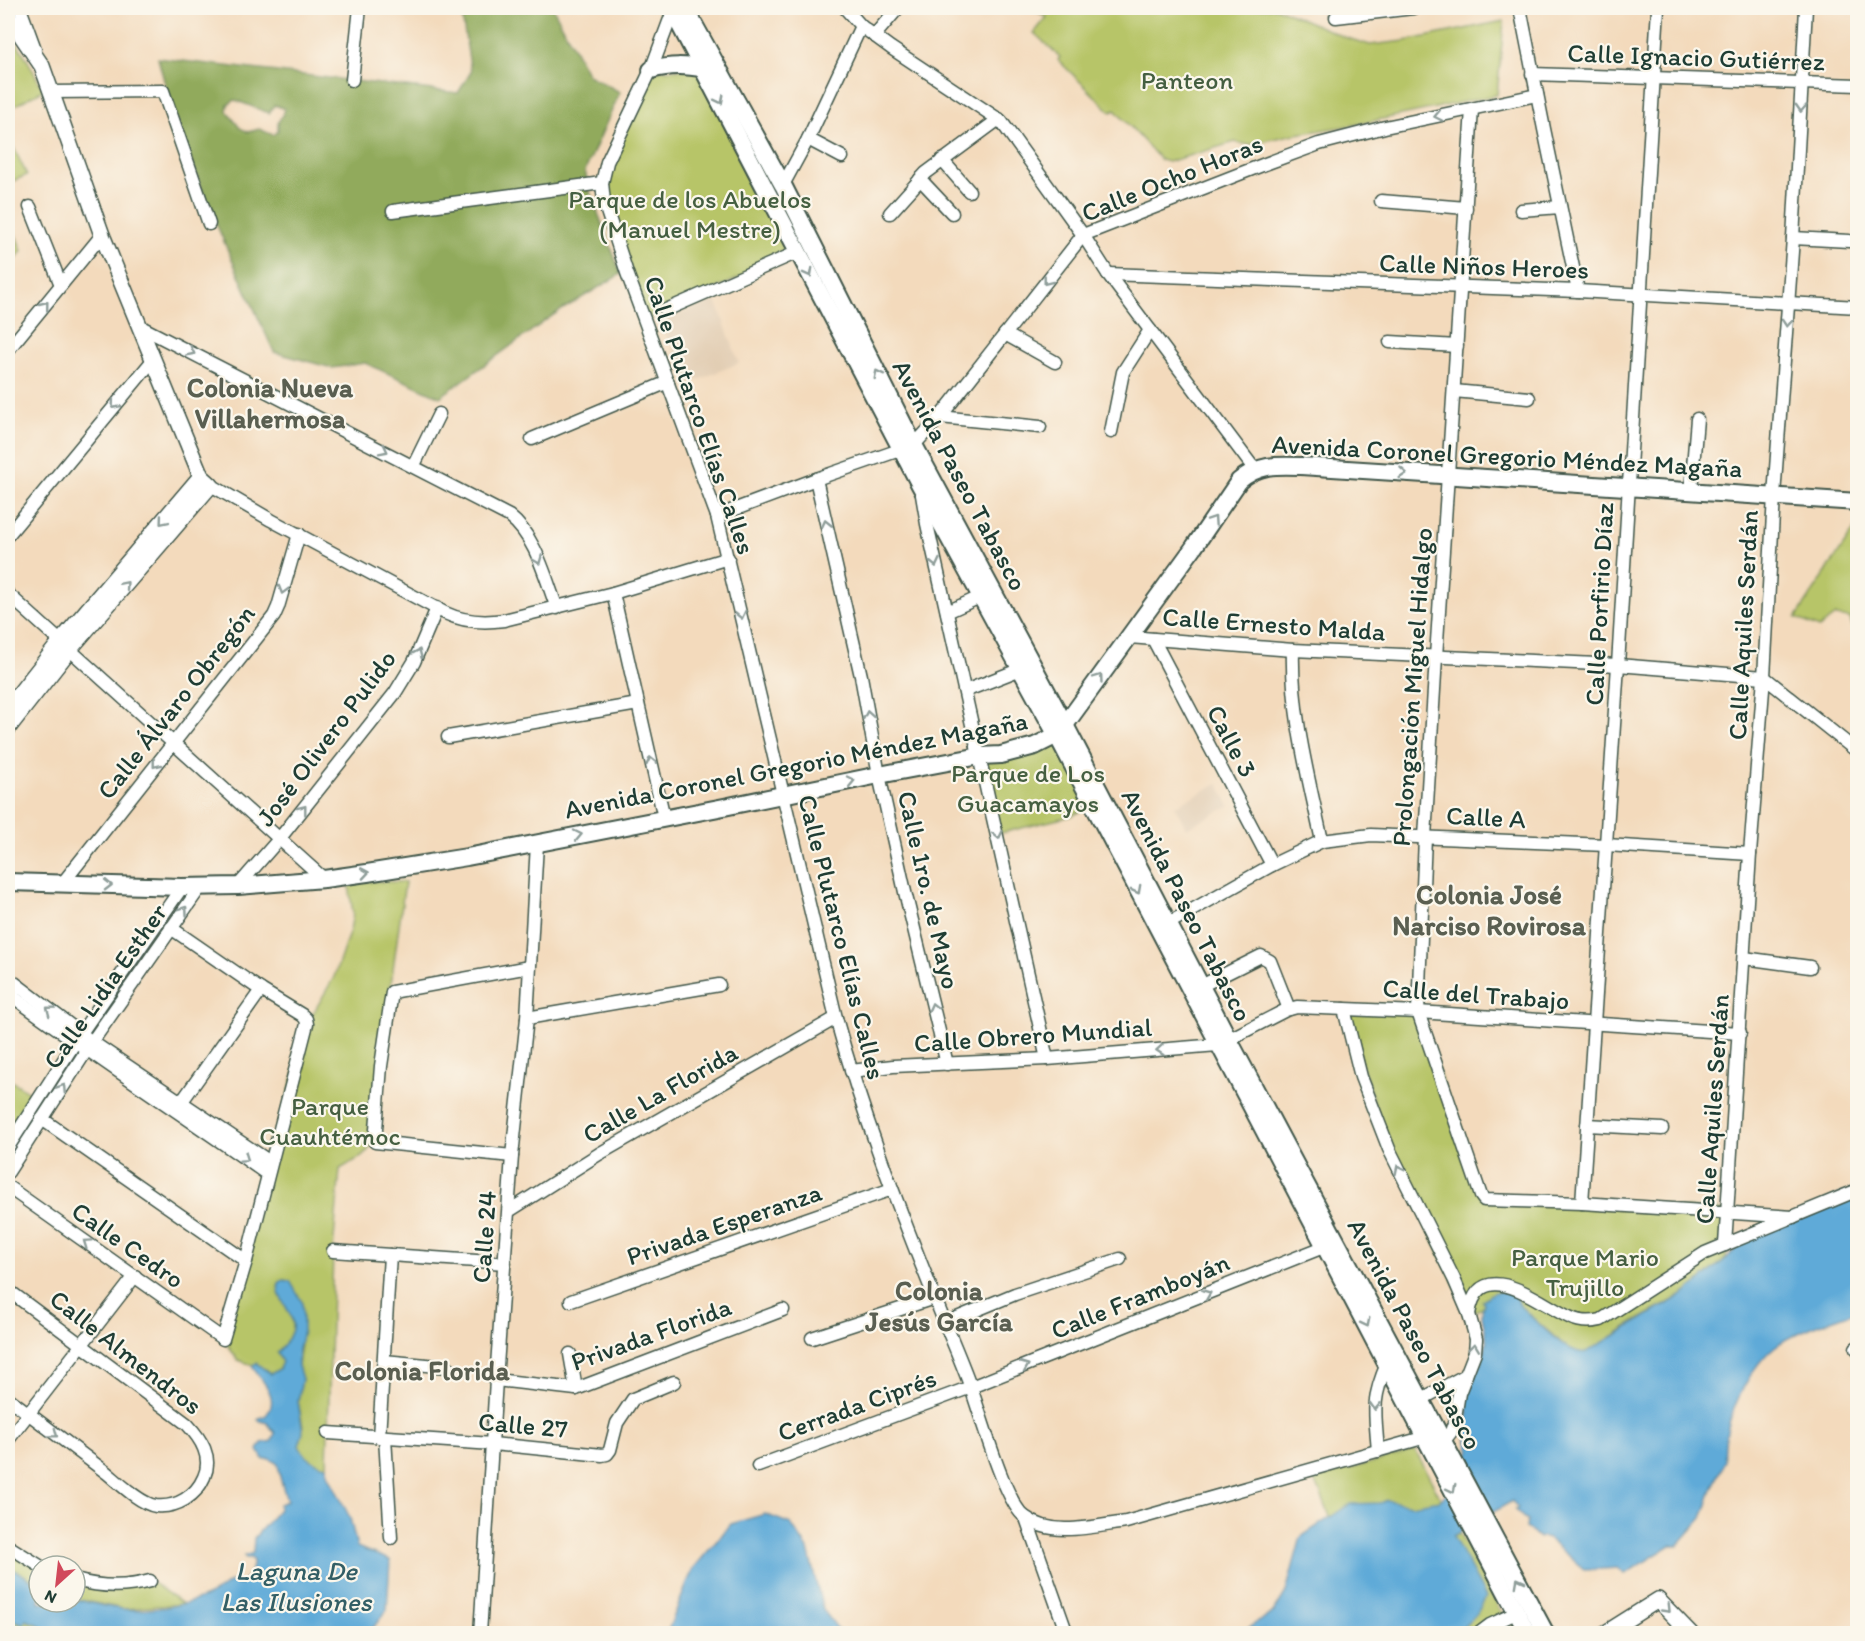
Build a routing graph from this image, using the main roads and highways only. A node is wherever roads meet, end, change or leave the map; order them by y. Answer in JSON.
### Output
{"nodes":[{"id":1,"x":677,"y":8,"type":"edge"},
{"id":2,"x":651,"y":69,"type":"road end"},
{"id":3,"x":704,"y":69,"type":"junction"},
{"id":4,"x":908,"y":447,"type":"junction"},
{"id":5,"x":1857,"y":501,"type":"edge"},
{"id":6,"x":927,"y":524,"type":"road end"},
{"id":7,"x":946,"y":530,"type":"junction"},
{"id":8,"x":1060,"y":730,"type":"junction"},
{"id":9,"x":8,"y":882,"type":"edge"},
{"id":10,"x":1223,"y":1042,"type":"junction"},
{"id":11,"x":1528,"y":1634,"type":"edge"},
{"id":12,"x":1546,"y":1634,"type":"edge"}],
"edges":[{"from":1,"to":3,"type":"main road","name":"Avenida Paseo Tabasco"},
{"from":4,"to":1,"type":"main road","name":"Avenida Paseo Tabasco","one_way":true},
{"from":2,"to":3,"type":"main road"},
{"from":3,"to":4,"type":"main road","name":"Avenida Paseo Tabasco","one_way":true},
{"from":4,"to":7,"type":"main road","name":"Avenida Paseo Tabasco"},
{"from":4,"to":8,"type":"main road","name":"Avenida Paseo Tabasco"},
{"from":8,"to":5,"type":"main road","name":"Avenida Coronel Gregorio Méndez Magaña","one_way":true},
{"from":6,"to":7,"type":"main road"},
{"from":7,"to":8,"type":"main road","name":"Avenida Paseo Tabasco"},
{"from":9,"to":8,"type":"main road","name":"Avenida Coronel Gregorio Méndez Magaña","one_way":true},
{"from":8,"to":10,"type":"main road","name":"Avenida Paseo Tabasco","one_way":true},
{"from":8,"to":10,"type":"main road","name":"Avenida Paseo Tabasco"},
{"from":10,"to":11,"type":"main road","name":"Avenida Paseo Tabasco","one_way":true},
{"from":12,"to":10,"type":"main road","name":"Avenida Paseo Tabasco","one_way":true}]}
